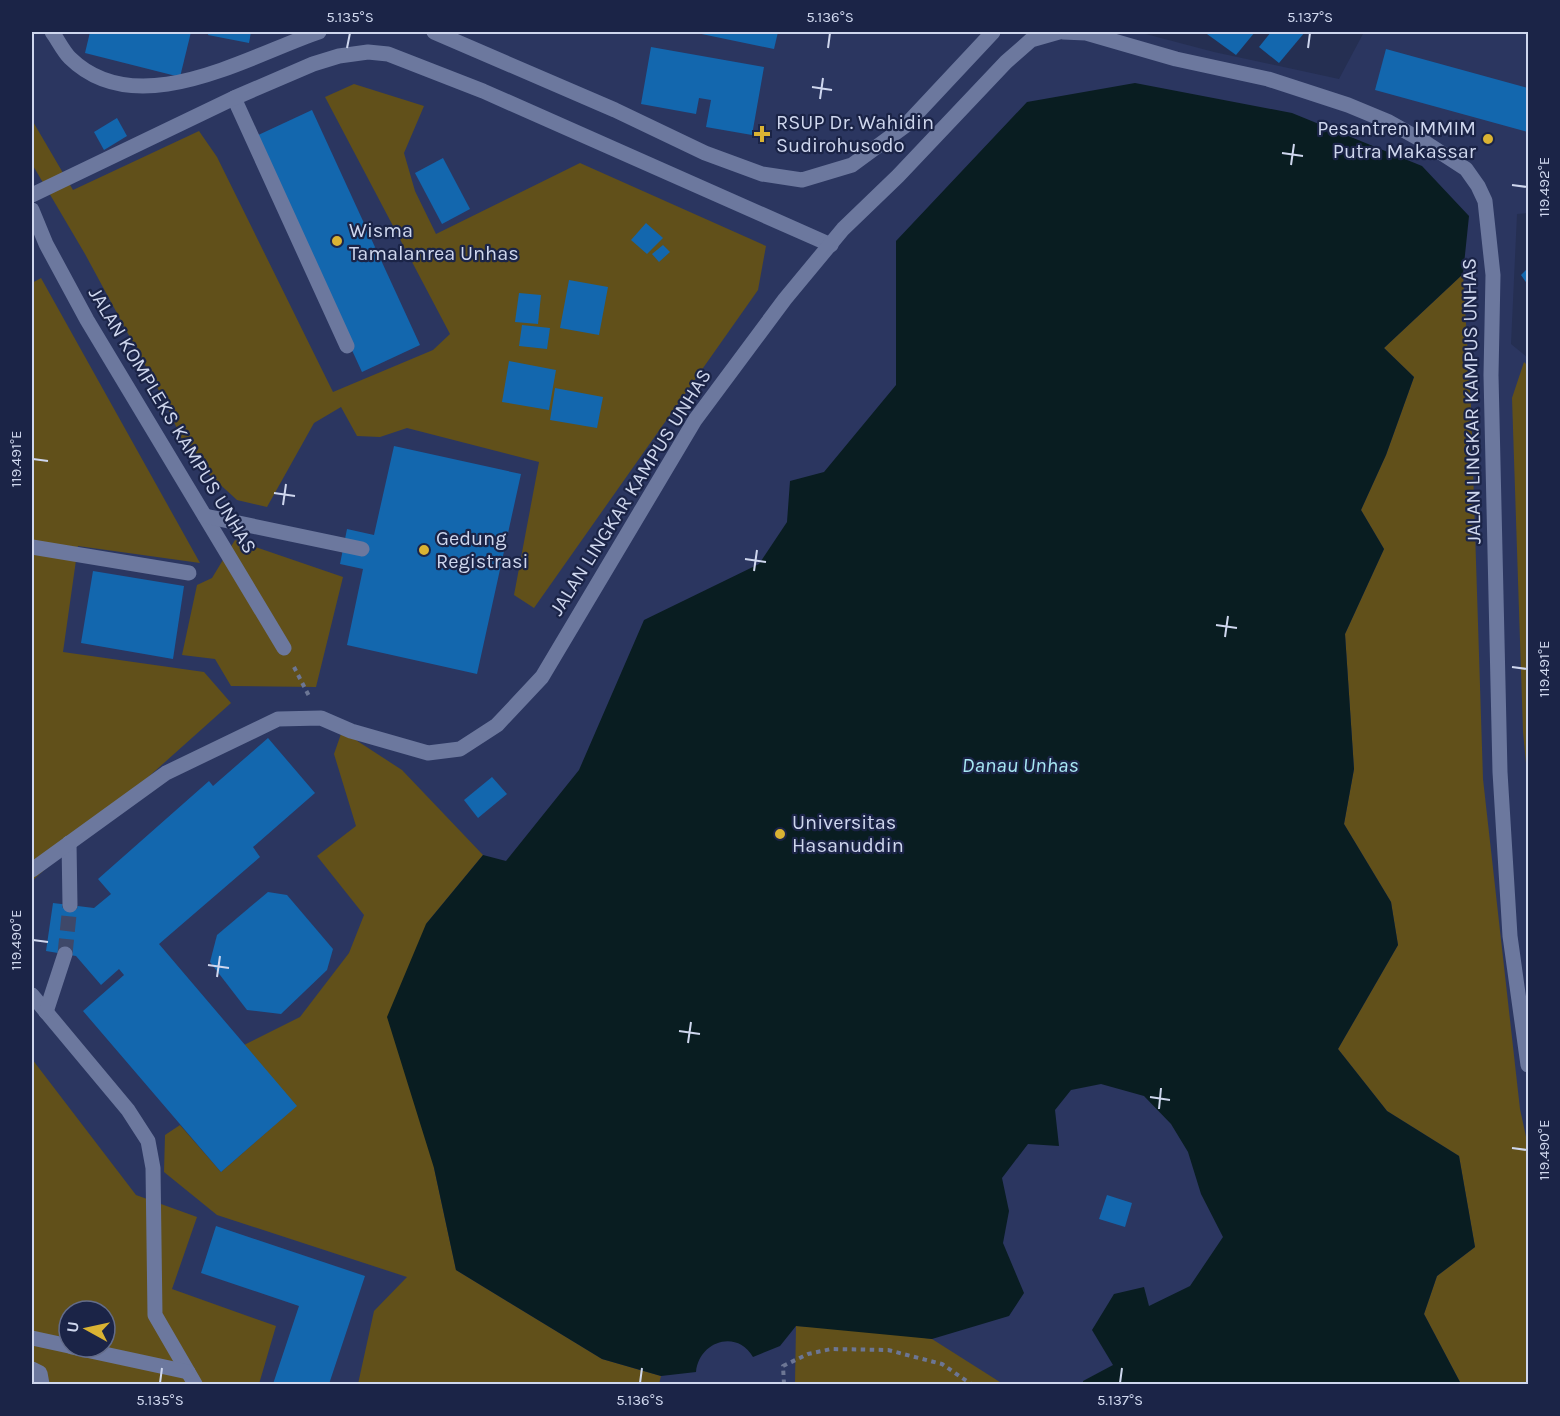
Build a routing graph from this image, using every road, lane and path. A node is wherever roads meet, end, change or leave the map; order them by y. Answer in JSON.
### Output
{"nodes":[{"id":1,"x":52,"y":32,"type":"edge"},
{"id":2,"x":319,"y":32,"type":"edge"},
{"id":3,"x":434,"y":32,"type":"edge"},
{"id":4,"x":993,"y":32,"type":"edge"},
{"id":5,"x":1061,"y":32,"type":"edge"},
{"id":6,"x":234,"y":98,"type":"junction"},
{"id":7,"x":32,"y":195,"type":"edge"},
{"id":8,"x":32,"y":210,"type":"edge"},
{"id":9,"x":831,"y":245,"type":"junction"},
{"id":10,"x":347,"y":346,"type":"dead end"},
{"id":11,"x":205,"y":516,"type":"junction"},
{"id":12,"x":32,"y":548,"type":"edge"},
{"id":13,"x":362,"y":549,"type":"dead end"},
{"id":14,"x":189,"y":573,"type":"dead end"},
{"id":15,"x":284,"y":648,"type":"joint"},
{"id":16,"x":321,"y":718,"type":"junction"},
{"id":17,"x":69,"y":843,"type":"junction"},
{"id":18,"x":32,"y":870,"type":"edge"},
{"id":19,"x":70,"y":905,"type":"tunnel mouth"},
{"id":20,"x":66,"y":954,"type":"tunnel mouth"},
{"id":21,"x":32,"y":995,"type":"edge"},
{"id":22,"x":46,"y":1012,"type":"junction"},
{"id":23,"x":1528,"y":1065,"type":"edge"},
{"id":24,"x":32,"y":1338,"type":"edge"},
{"id":25,"x":57,"y":1344,"type":"edge"},
{"id":26,"x":117,"y":1359,"type":"edge"},
{"id":27,"x":38,"y":1375,"type":"edge"},
{"id":28,"x":192,"y":1378,"type":"edge"},
{"id":29,"x":52,"y":1384,"type":"edge"},
{"id":30,"x":784,"y":1384,"type":"edge"},
{"id":31,"x":971,"y":1384,"type":"edge"}],
"edges":[{"from":1,"to":2,"type":"lane"},
{"from":3,"to":4,"type":"lane"},
{"from":5,"to":9,"type":"lane","name":"JALAN LINGKAR KAMPUS UNHAS"},
{"from":5,"to":23,"type":"lane","name":"JALAN LINGKAR KAMPUS UNHAS"},
{"from":6,"to":7,"type":"lane"},
{"from":6,"to":9,"type":"lane"},
{"from":6,"to":10,"type":"lane"},
{"from":8,"to":11,"type":"lane","name":"JALAN KOMPLEKS KAMPUS UNHAS"},
{"from":9,"to":16,"type":"lane","name":"JALAN LINGKAR KAMPUS UNHAS"},
{"from":11,"to":13,"type":"lane"},
{"from":11,"to":15,"type":"lane","name":"JALAN KOMPLEKS KAMPUS UNHAS"},
{"from":12,"to":14,"type":"lane"},
{"from":15,"to":16,"type":"path"},
{"from":16,"to":17,"type":"lane"},
{"from":17,"to":18,"type":"lane"},
{"from":17,"to":19,"type":"lane"},
{"from":20,"to":22,"type":"lane"},
{"from":21,"to":22,"type":"lane"},
{"from":22,"to":28,"type":"lane"},
{"from":24,"to":25,"type":"lane"},
{"from":26,"to":28,"type":"lane"},
{"from":27,"to":29,"type":"lane"},
{"from":30,"to":31,"type":"path"}]}
